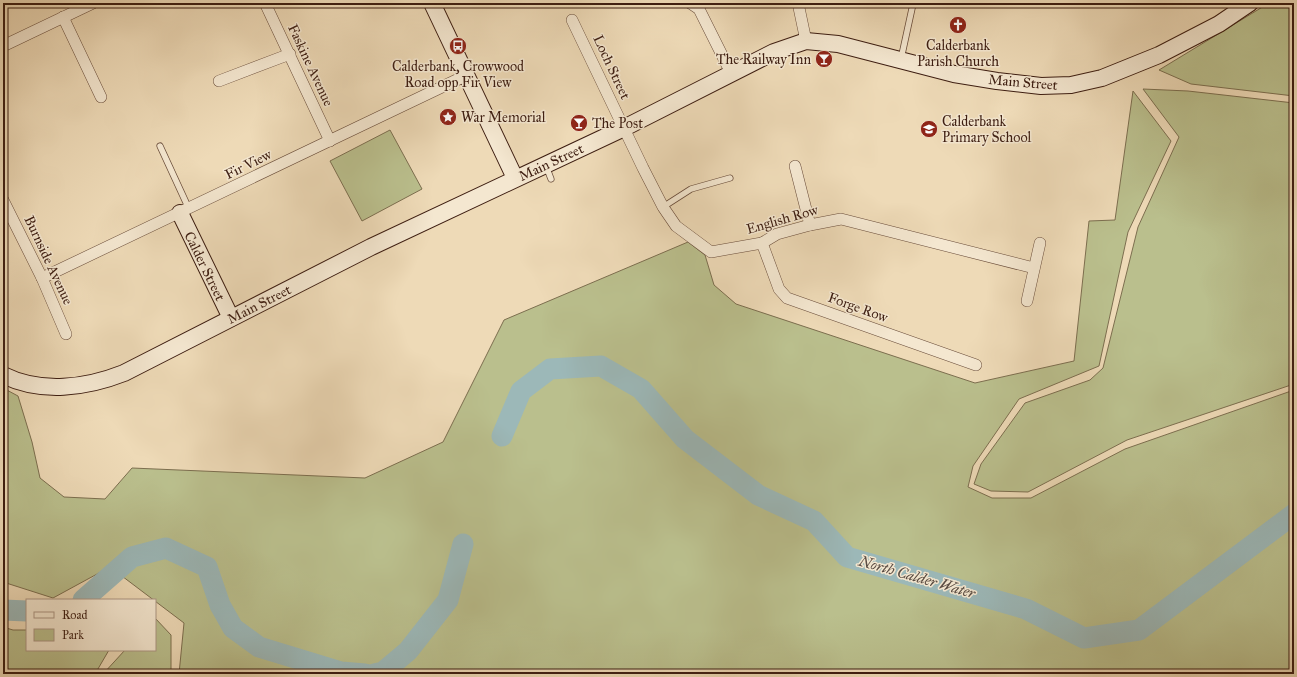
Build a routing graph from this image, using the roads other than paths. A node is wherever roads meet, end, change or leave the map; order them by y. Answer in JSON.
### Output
{"nodes":[{"id":1,"x":93,"y":3,"type":"edge"},
{"id":2,"x":265,"y":3,"type":"edge"},
{"id":3,"x":432,"y":3,"type":"edge"},
{"id":4,"x":690,"y":3,"type":"edge"},
{"id":5,"x":798,"y":3,"type":"edge"},
{"id":6,"x":1250,"y":3,"type":"edge"},
{"id":7,"x":913,"y":4,"type":"dead end"},
{"id":8,"x":63,"y":17,"type":"junction"},
{"id":9,"x":572,"y":20,"type":"dead end"},
{"id":10,"x":806,"y":41,"type":"junction"},
{"id":11,"x":3,"y":46,"type":"edge"},
{"id":12,"x":290,"y":54,"type":"junction"},
{"id":13,"x":901,"y":60,"type":"junction"},
{"id":14,"x":731,"y":73,"type":"junction"},
{"id":15,"x":467,"y":75,"type":"junction"},
{"id":16,"x":219,"y":81,"type":"dead end"},
{"id":17,"x":101,"y":97,"type":"dead end"},
{"id":18,"x":624,"y":128,"type":"junction"},
{"id":19,"x":330,"y":141,"type":"junction"},
{"id":20,"x":160,"y":146,"type":"dead end"},
{"id":21,"x":796,"y":166,"type":"dead end"},
{"id":22,"x":515,"y":178,"type":"junction"},
{"id":23,"x":730,"y":178,"type":"dead end"},
{"id":24,"x":3,"y":200,"type":"edge"},
{"id":25,"x":664,"y":207,"type":"junction"},
{"id":26,"x":185,"y":211,"type":"junction"},
{"id":27,"x":810,"y":225,"type":"junction"},
{"id":28,"x":762,"y":242,"type":"junction"},
{"id":29,"x":1040,"y":243,"type":"dead end"},
{"id":30,"x":1034,"y":268,"type":"junction"},
{"id":31,"x":42,"y":278,"type":"junction"},
{"id":32,"x":1027,"y":301,"type":"dead end"},
{"id":33,"x":231,"y":318,"type":"junction"},
{"id":34,"x":66,"y":334,"type":"dead end"},
{"id":35,"x":976,"y":365,"type":"dead end"},
{"id":36,"x":4,"y":374,"type":"edge"}],
"edges":[{"from":1,"to":8,"type":"street"},
{"from":2,"to":12,"type":"street","name":"Faskine Avenue"},
{"from":3,"to":15,"type":"main road"},
{"from":4,"to":14,"type":"street"},
{"from":5,"to":10,"type":"street"},
{"from":6,"to":13,"type":"main road","name":"Main Street"},
{"from":7,"to":13,"type":"lane"},
{"from":8,"to":11,"type":"street"},
{"from":8,"to":17,"type":"street"},
{"from":9,"to":18,"type":"street","name":"Loch Street"},
{"from":10,"to":13,"type":"main road","name":"Main Street"},
{"from":10,"to":14,"type":"main road","name":"Main Street"},
{"from":12,"to":16,"type":"street"},
{"from":12,"to":19,"type":"street","name":"Faskine Avenue"},
{"from":14,"to":18,"type":"main road","name":"Main Street"},
{"from":15,"to":19,"type":"street","name":"Fir View"},
{"from":15,"to":22,"type":"main road"},
{"from":18,"to":22,"type":"main road","name":"Main Street"},
{"from":18,"to":25,"type":"street","name":"English Row"},
{"from":19,"to":26,"type":"street","name":"Fir View"},
{"from":20,"to":26,"type":"lane"},
{"from":21,"to":27,"type":"street"},
{"from":22,"to":33,"type":"main road","name":"Main Street"},
{"from":23,"to":25,"type":"lane"},
{"from":24,"to":31,"type":"street","name":"Burnside Avenue"},
{"from":25,"to":28,"type":"street","name":"English Row"},
{"from":26,"to":31,"type":"street","name":"Fir View"},
{"from":26,"to":33,"type":"main road","name":"Calder Street"},
{"from":27,"to":28,"type":"street","name":"English Row"},
{"from":27,"to":30,"type":"street","name":"English Row"},
{"from":28,"to":35,"type":"street","name":"Forge Row"},
{"from":29,"to":30,"type":"street"},
{"from":30,"to":32,"type":"street"},
{"from":31,"to":34,"type":"street","name":"Burnside Avenue"},
{"from":33,"to":36,"type":"main road","name":"Main Street"}]}
